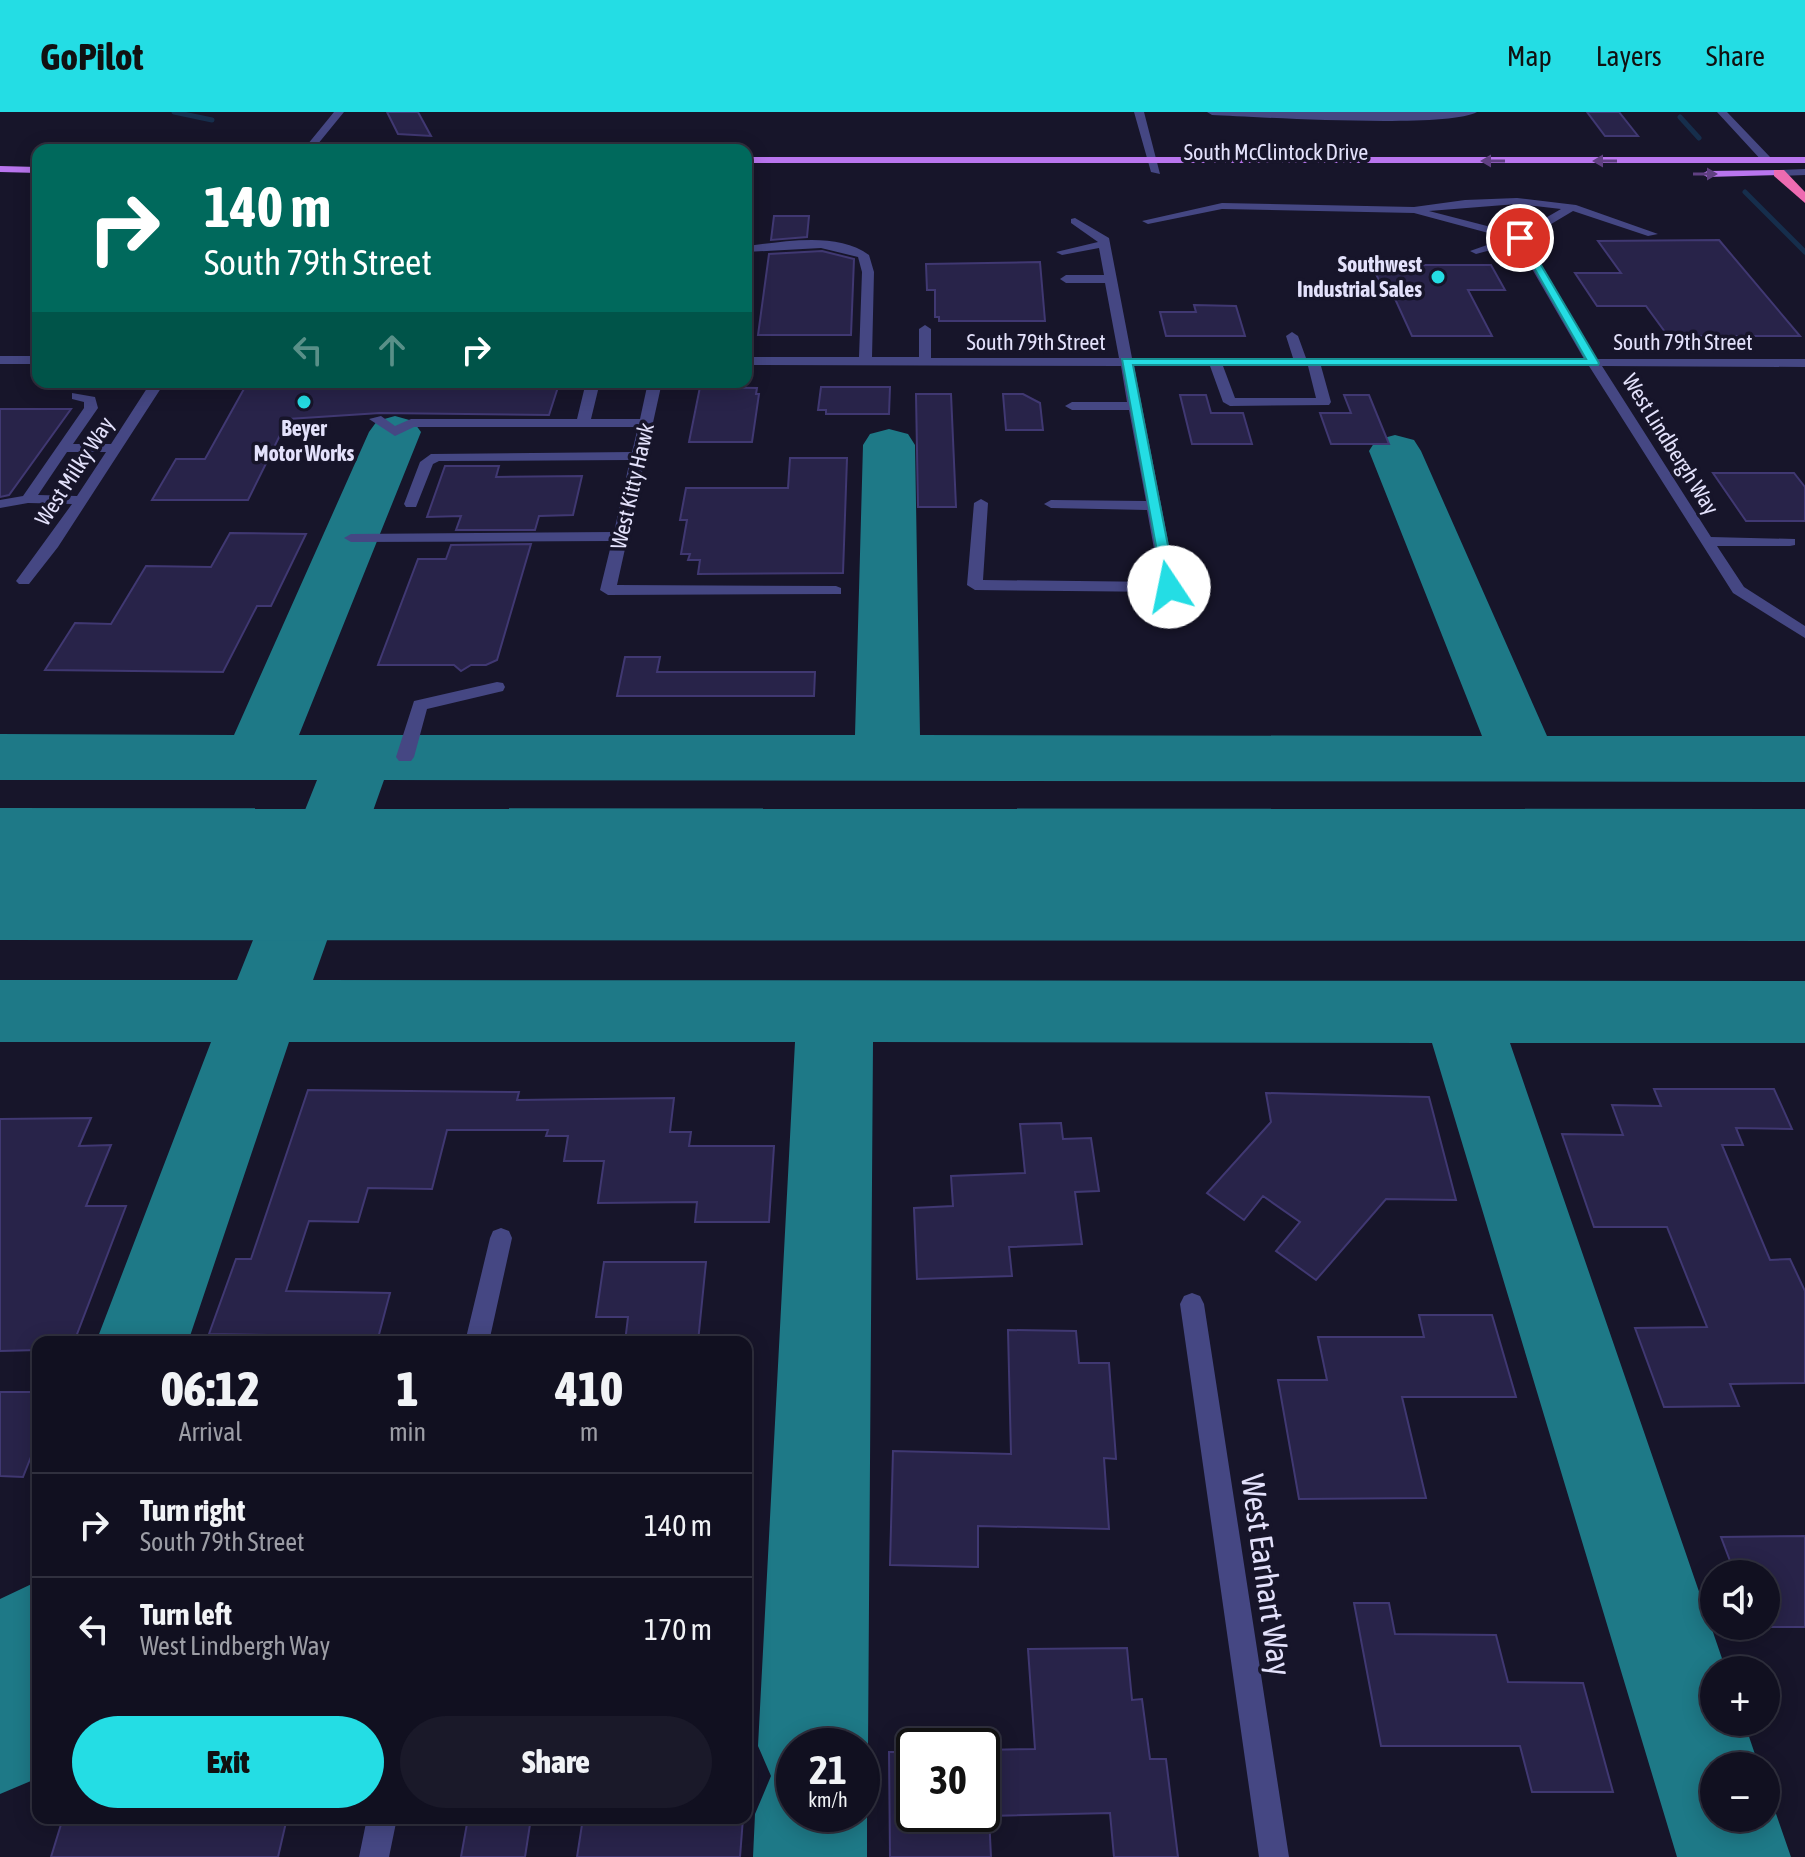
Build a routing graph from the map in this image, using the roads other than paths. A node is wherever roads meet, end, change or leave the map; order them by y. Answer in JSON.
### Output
{"nodes":[{"id":1,"x":339,"y":112,"type":"edge"},
{"id":2,"x":1139,"y":112,"type":"edge"},
{"id":3,"x":1212,"y":112,"type":"edge"},
{"id":4,"x":1722,"y":112,"type":"edge"},
{"id":5,"x":1472,"y":113,"type":"edge"},
{"id":6,"x":1304,"y":114,"type":"edge"},
{"id":7,"x":313,"y":144,"type":"edge"},
{"id":8,"x":0,"y":159,"type":"edge"},
{"id":9,"x":32,"y":159,"type":"edge"},
{"id":10,"x":752,"y":160,"type":"edge"},
{"id":11,"x":1767,"y":160,"type":"junction"},
{"id":12,"x":1805,"y":160,"type":"edge"},
{"id":13,"x":1154,"y":166,"type":"junction"},
{"id":14,"x":0,"y":169,"type":"edge"},
{"id":15,"x":32,"y":170,"type":"edge"},
{"id":16,"x":752,"y":171,"type":"edge"},
{"id":17,"x":1805,"y":172,"type":"edge"},
{"id":18,"x":1509,"y":173,"type":"dead end"},
{"id":19,"x":1779,"y":173,"type":"junction"},
{"id":20,"x":1690,"y":174,"type":"dead end"},
{"id":21,"x":1805,"y":199,"type":"edge"},
{"id":22,"x":1572,"y":207,"type":"junction"},
{"id":23,"x":1414,"y":210,"type":"junction"},
{"id":24,"x":1075,"y":221,"type":"dead end"},
{"id":25,"x":1148,"y":221,"type":"dead end"},
{"id":26,"x":1652,"y":234,"type":"dead end"},
{"id":27,"x":1520,"y":238,"type":"junction"},
{"id":28,"x":1104,"y":241,"type":"junction"},
{"id":29,"x":752,"y":249,"type":"edge"},
{"id":30,"x":1476,"y":251,"type":"dead end"},
{"id":31,"x":1062,"y":252,"type":"dead end"},
{"id":32,"x":1066,"y":279,"type":"dead end"},
{"id":33,"x":1111,"y":279,"type":"junction"},
{"id":34,"x":925,"y":329,"type":"dead end"},
{"id":35,"x":1292,"y":336,"type":"dead end"},
{"id":36,"x":0,"y":360,"type":"edge"},
{"id":37,"x":32,"y":360,"type":"edge"},
{"id":38,"x":752,"y":361,"type":"edge"},
{"id":39,"x":865,"y":361,"type":"junction"},
{"id":40,"x":925,"y":361,"type":"junction"},
{"id":41,"x":1126,"y":362,"type":"junction"},
{"id":42,"x":1215,"y":362,"type":"junction"},
{"id":43,"x":1307,"y":362,"type":"junction"},
{"id":44,"x":1593,"y":363,"type":"junction"},
{"id":45,"x":1805,"y":363,"type":"edge"},
{"id":46,"x":154,"y":388,"type":"edge"},
{"id":47,"x":592,"y":388,"type":"edge"},
{"id":48,"x":654,"y":388,"type":"edge"},
{"id":49,"x":77,"y":396,"type":"dead end"},
{"id":50,"x":1072,"y":406,"type":"dead end"},
{"id":51,"x":1135,"y":406,"type":"junction"},
{"id":52,"x":376,"y":419,"type":"dead end"},
{"id":53,"x":583,"y":423,"type":"junction"},
{"id":54,"x":646,"y":423,"type":"junction"},
{"id":55,"x":63,"y":448,"type":"junction"},
{"id":56,"x":115,"y":448,"type":"junction"},
{"id":57,"x":638,"y":456,"type":"junction"},
{"id":58,"x":28,"y":499,"type":"junction"},
{"id":59,"x":81,"y":500,"type":"junction"},
{"id":60,"x":981,"y":503,"type":"dead end"},
{"id":61,"x":0,"y":504,"type":"edge"},
{"id":62,"x":411,"y":504,"type":"dead end"},
{"id":63,"x":1051,"y":504,"type":"dead end"},
{"id":64,"x":1154,"y":506,"type":"junction"},
{"id":65,"x":620,"y":536,"type":"junction"},
{"id":66,"x":351,"y":538,"type":"dead end"},
{"id":67,"x":1707,"y":541,"type":"junction"},
{"id":68,"x":1790,"y":542,"type":"dead end"},
{"id":69,"x":24,"y":581,"type":"dead end"},
{"id":70,"x":836,"y":591,"type":"dead end"},
{"id":71,"x":1805,"y":633,"type":"edge"},
{"id":72,"x":497,"y":687,"type":"dead end"},
{"id":73,"x":405,"y":757,"type":"dead end"},
{"id":74,"x":501,"y":1238,"type":"dead end"},
{"id":75,"x":1192,"y":1304,"type":"dead end"},
{"id":76,"x":478,"y":1336,"type":"edge"},
{"id":77,"x":381,"y":1824,"type":"edge"},
{"id":78,"x":374,"y":1857,"type":"edge"},
{"id":79,"x":1274,"y":1857,"type":"edge"}],
"edges":[{"from":1,"to":7,"type":"street"},
{"from":2,"to":13,"type":"street"},
{"from":3,"to":6,"type":"street"},
{"from":4,"to":11,"type":"street"},
{"from":5,"to":6,"type":"street"},
{"from":8,"to":9,"type":"main road"},
{"from":10,"to":13,"type":"main road","name":"South McClintock Drive"},
{"from":11,"to":12,"type":"main road","name":"South McClintock Drive"},
{"from":11,"to":13,"type":"main road","name":"South McClintock Drive","one_way":true},
{"from":11,"to":19,"type":"main road"},
{"from":13,"to":16,"type":"main road","name":"South McClintock Drive"},
{"from":13,"to":18,"type":"main road","name":"South McClintock Drive"},
{"from":14,"to":15,"type":"main road"},
{"from":17,"to":19,"type":"street"},
{"from":20,"to":19,"type":"main road","one_way":true},
{"from":19,"to":21,"type":"highway"},
{"from":22,"to":23,"type":"street"},
{"from":22,"to":26,"type":"street"},
{"from":22,"to":27,"type":"street"},
{"from":23,"to":25,"type":"street"},
{"from":23,"to":27,"type":"street"},
{"from":24,"to":28,"type":"street"},
{"from":27,"to":30,"type":"street"},
{"from":27,"to":44,"type":"street","name":"West Lindbergh Way"},
{"from":28,"to":31,"type":"street"},
{"from":28,"to":33,"type":"street"},
{"from":29,"to":39,"type":"street"},
{"from":32,"to":33,"type":"street"},
{"from":33,"to":41,"type":"street"},
{"from":34,"to":40,"type":"street"},
{"from":35,"to":43,"type":"street"},
{"from":36,"to":37,"type":"street"},
{"from":38,"to":39,"type":"street","name":"South 79th Street"},
{"from":39,"to":40,"type":"street","name":"South 79th Street"},
{"from":40,"to":41,"type":"street","name":"South 79th Street"},
{"from":41,"to":42,"type":"street","name":"South 79th Street"},
{"from":41,"to":51,"type":"street"},
{"from":42,"to":43,"type":"street","name":"South 79th Street"},
{"from":42,"to":43,"type":"street"},
{"from":43,"to":44,"type":"street","name":"South 79th Street"},
{"from":44,"to":45,"type":"street","name":"South 79th Street"},
{"from":44,"to":67,"type":"street","name":"West Lindbergh Way"},
{"from":46,"to":56,"type":"street","name":"West Milky Way"},
{"from":47,"to":53,"type":"street"},
{"from":48,"to":54,"type":"street","name":"West Kitty Hawk"},
{"from":49,"to":55,"type":"street"},
{"from":50,"to":51,"type":"street"},
{"from":51,"to":64,"type":"street"},
{"from":52,"to":53,"type":"street"},
{"from":53,"to":54,"type":"street"},
{"from":54,"to":57,"type":"street","name":"West Kitty Hawk"},
{"from":55,"to":56,"type":"street"},
{"from":55,"to":58,"type":"street"},
{"from":56,"to":59,"type":"street","name":"West Milky Way"},
{"from":57,"to":62,"type":"street"},
{"from":57,"to":65,"type":"street","name":"West Kitty Hawk"},
{"from":58,"to":59,"type":"street"},
{"from":58,"to":61,"type":"street"},
{"from":59,"to":69,"type":"street","name":"West Milky Way"},
{"from":60,"to":64,"type":"street"},
{"from":63,"to":64,"type":"street"},
{"from":65,"to":66,"type":"street"},
{"from":65,"to":70,"type":"street","name":"West Kitty Hawk"},
{"from":67,"to":68,"type":"street"},
{"from":67,"to":71,"type":"street","name":"West Lindbergh Way"},
{"from":72,"to":73,"type":"street"},
{"from":74,"to":76,"type":"street"},
{"from":75,"to":79,"type":"street","name":"West Earhart Way"},
{"from":77,"to":78,"type":"street"}]}
